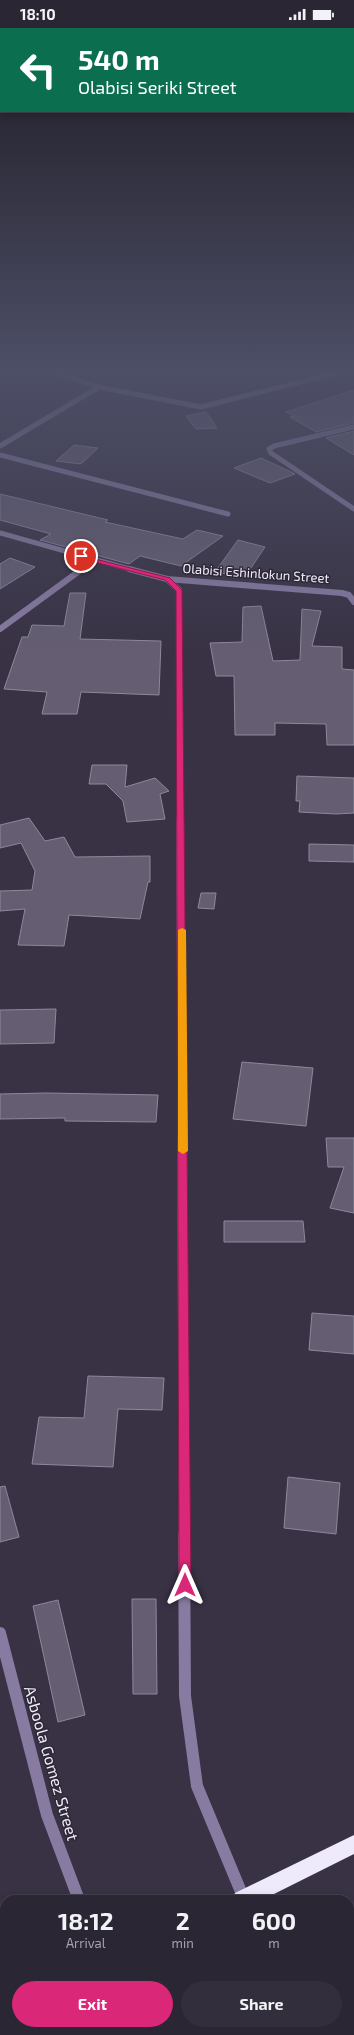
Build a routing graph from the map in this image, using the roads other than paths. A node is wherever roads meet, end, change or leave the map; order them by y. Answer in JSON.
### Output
{"nodes":[{"id":1,"x":30,"y":463,"type":"edge"},
{"id":2,"x":285,"y":463,"type":"edge"},
{"id":3,"x":354,"y":509,"type":"edge"},
{"id":4,"x":228,"y":514,"type":"dead end"},
{"id":5,"x":0,"y":533,"type":"edge"},
{"id":6,"x":94,"y":560,"type":"junction"},
{"id":7,"x":167,"y":579,"type":"junction"},
{"id":8,"x":354,"y":602,"type":"edge"},
{"id":9,"x":0,"y":620,"type":"edge"},
{"id":10,"x":9,"y":623,"type":"junction"},
{"id":11,"x":0,"y":630,"type":"edge"},
{"id":12,"x":0,"y":1633,"type":"edge"},
{"id":13,"x":354,"y":1844,"type":"edge"},
{"id":14,"x":77,"y":1895,"type":"edge"},
{"id":15,"x":241,"y":1895,"type":"edge"},
{"id":16,"x":253,"y":1895,"type":"edge"}],
"edges":[{"from":1,"to":4,"type":"street"},
{"from":2,"to":3,"type":"street"},
{"from":5,"to":6,"type":"street"},
{"from":6,"to":7,"type":"street"},
{"from":6,"to":10,"type":"street"},
{"from":7,"to":8,"type":"street","name":"Olabisi Eshinlokun Street"},
{"from":7,"to":15,"type":"street","name":"Olabisi Eshinlokun Street"},
{"from":9,"to":10,"type":"street"},
{"from":10,"to":11,"type":"street"},
{"from":12,"to":14,"type":"street","name":"Asboola Gomez Street"},
{"from":13,"to":16,"type":"highway"}]}
